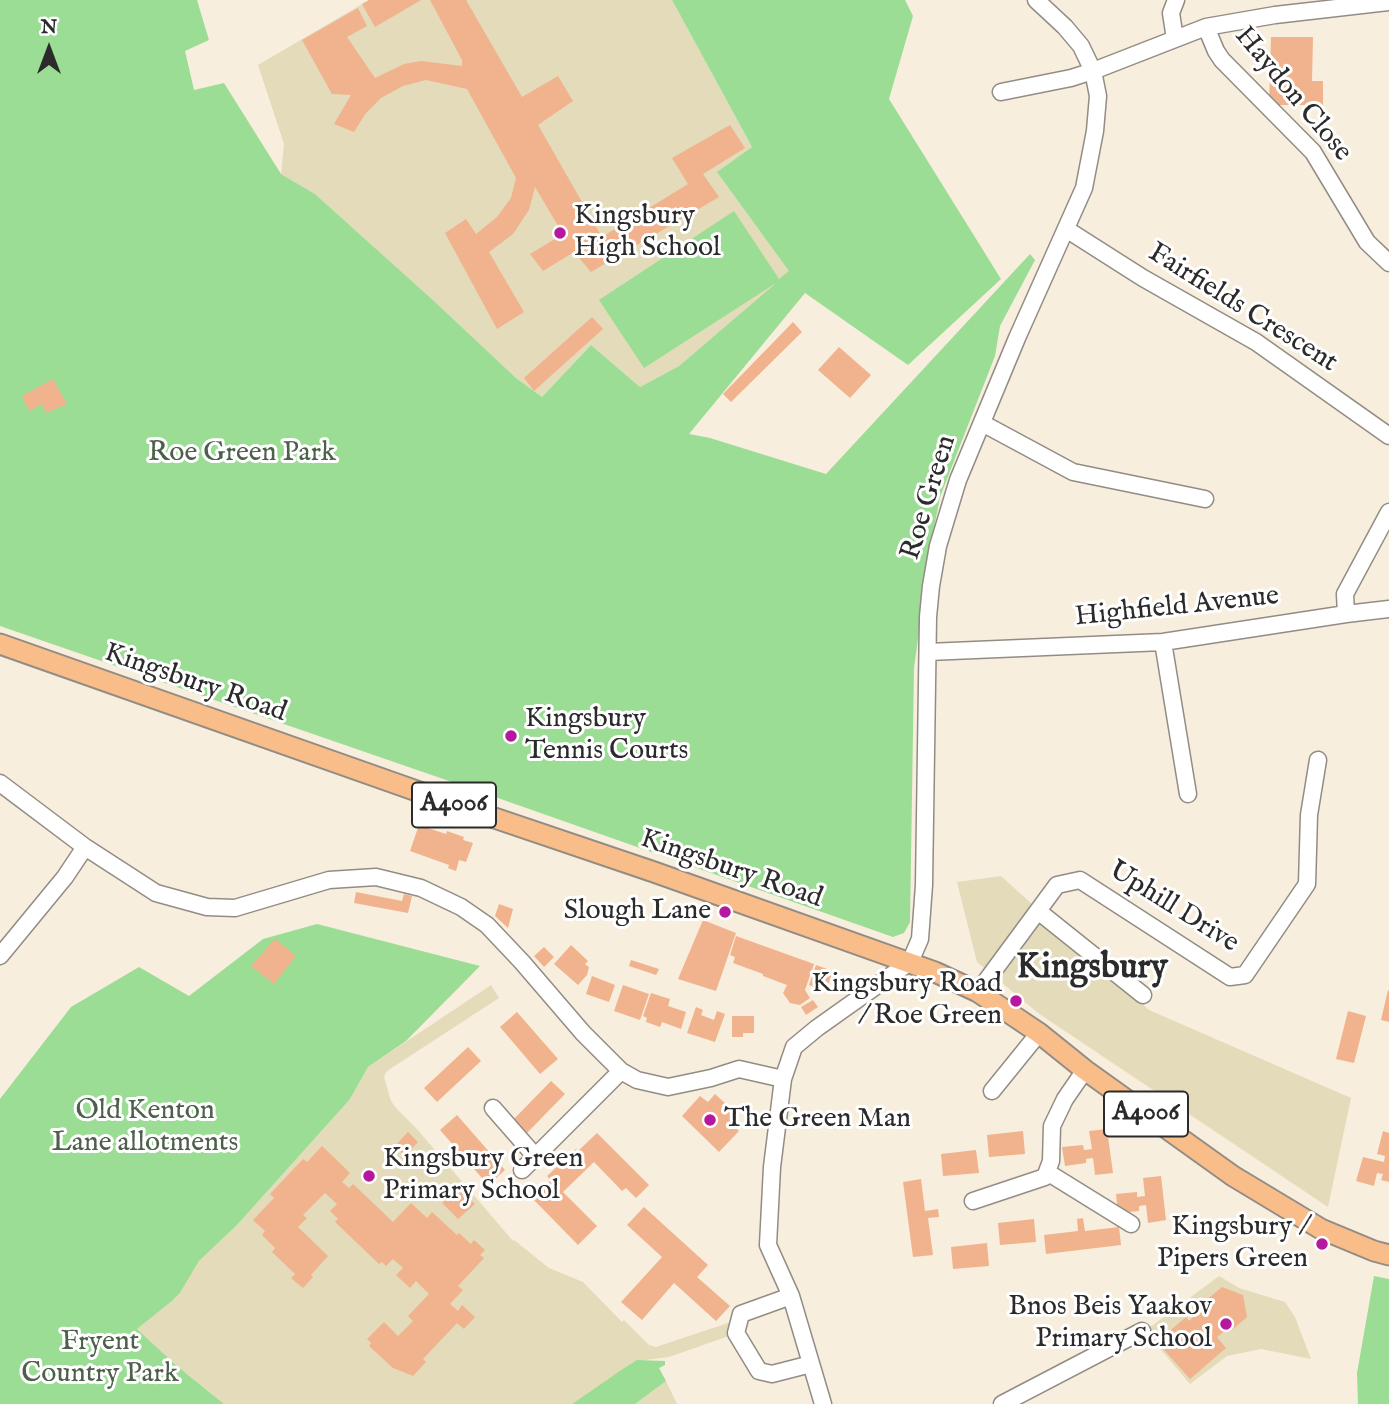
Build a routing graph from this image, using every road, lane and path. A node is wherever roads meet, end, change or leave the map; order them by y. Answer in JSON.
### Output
{"nodes":[{"id":1,"x":1036,"y":0,"type":"edge"},
{"id":2,"x":1176,"y":0,"type":"edge"},
{"id":3,"x":1389,"y":2,"type":"edge"},
{"id":4,"x":1206,"y":27,"type":"junction"},
{"id":5,"x":1175,"y":39,"type":"junction"},
{"id":6,"x":1093,"y":71,"type":"junction"},
{"id":7,"x":1002,"y":92,"type":"dead end"},
{"id":8,"x":1066,"y":229,"type":"junction"},
{"id":9,"x":1389,"y":263,"type":"edge"},
{"id":10,"x":982,"y":423,"type":"junction"},
{"id":11,"x":1389,"y":436,"type":"edge"},
{"id":12,"x":1205,"y":499,"type":"dead end"},
{"id":13,"x":1389,"y":512,"type":"edge"},
{"id":14,"x":1389,"y":609,"type":"edge"},
{"id":15,"x":1346,"y":614,"type":"junction"},
{"id":16,"x":1163,"y":642,"type":"junction"},
{"id":17,"x":0,"y":644,"type":"edge"},
{"id":18,"x":928,"y":652,"type":"junction"},
{"id":19,"x":1318,"y":760,"type":"dead end"},
{"id":20,"x":0,"y":783,"type":"edge"},
{"id":21,"x":1188,"y":794,"type":"dead end"},
{"id":22,"x":85,"y":847,"type":"junction"},
{"id":23,"x":1038,"y":911,"type":"junction"},
{"id":24,"x":0,"y":956,"type":"edge"},
{"id":25,"x":910,"y":962,"type":"junction"},
{"id":26,"x":978,"y":992,"type":"junction"},
{"id":27,"x":1143,"y":995,"type":"dead end"},
{"id":28,"x":1039,"y":1032,"type":"junction"},
{"id":29,"x":1085,"y":1070,"type":"junction"},
{"id":30,"x":621,"y":1072,"type":"junction"},
{"id":31,"x":783,"y":1079,"type":"junction"},
{"id":32,"x":992,"y":1091,"type":"dead end"},
{"id":33,"x":493,"y":1108,"type":"dead end"},
{"id":34,"x":535,"y":1156,"type":"junction"},
{"id":35,"x":522,"y":1170,"type":"dead end"},
{"id":36,"x":1047,"y":1172,"type":"junction"},
{"id":37,"x":972,"y":1201,"type":"dead end"},
{"id":38,"x":1131,"y":1224,"type":"dead end"},
{"id":39,"x":1389,"y":1255,"type":"edge"},
{"id":40,"x":792,"y":1296,"type":"junction"},
{"id":41,"x":1142,"y":1331,"type":"dead end"},
{"id":42,"x":811,"y":1364,"type":"junction"},
{"id":43,"x":822,"y":1404,"type":"edge"},
{"id":44,"x":1002,"y":1404,"type":"edge"}],
"edges":[{"from":1,"to":6,"type":"street"},
{"from":2,"to":5,"type":"street"},
{"from":3,"to":4,"type":"street"},
{"from":4,"to":5,"type":"street"},
{"from":4,"to":9,"type":"street","name":"Haydon Close"},
{"from":5,"to":6,"type":"street"},
{"from":6,"to":7,"type":"street"},
{"from":6,"to":8,"type":"street","name":"Roe Green"},
{"from":8,"to":10,"type":"street","name":"Roe Green"},
{"from":8,"to":11,"type":"street","name":"Fairfields Crescent"},
{"from":10,"to":12,"type":"street"},
{"from":10,"to":18,"type":"street","name":"Roe Green"},
{"from":13,"to":15,"type":"street"},
{"from":14,"to":15,"type":"street","name":"Highfield Avenue"},
{"from":15,"to":16,"type":"street","name":"Highfield Avenue"},
{"from":16,"to":18,"type":"street","name":"Highfield Avenue"},
{"from":16,"to":21,"type":"street"},
{"from":17,"to":25,"type":"main road","name":"Kingsbury Road","number":"A4006"},
{"from":18,"to":25,"type":"street","name":"Roe Green"},
{"from":19,"to":23,"type":"street","name":"Uphill Drive"},
{"from":20,"to":22,"type":"street"},
{"from":22,"to":24,"type":"street"},
{"from":22,"to":30,"type":"street"},
{"from":23,"to":26,"type":"street","name":"Uphill Drive"},
{"from":23,"to":27,"type":"street"},
{"from":25,"to":26,"type":"main road","name":"Kingsbury Road","number":"A4006"},
{"from":25,"to":31,"type":"street"},
{"from":26,"to":28,"type":"main road","name":"Kingsbury Road","number":"A4006"},
{"from":28,"to":29,"type":"main road","name":"Kingsbury Road","number":"A4006"},
{"from":28,"to":32,"type":"street"},
{"from":29,"to":36,"type":"street"},
{"from":29,"to":39,"type":"main road","name":"Kingsbury Road","number":"A4006"},
{"from":30,"to":31,"type":"street"},
{"from":30,"to":34,"type":"street"},
{"from":31,"to":40,"type":"street"},
{"from":33,"to":34,"type":"street"},
{"from":34,"to":35,"type":"street"},
{"from":36,"to":37,"type":"street"},
{"from":36,"to":38,"type":"street"},
{"from":40,"to":42,"type":"street"},
{"from":40,"to":42,"type":"street"},
{"from":41,"to":44,"type":"street"},
{"from":42,"to":43,"type":"street"}]}
